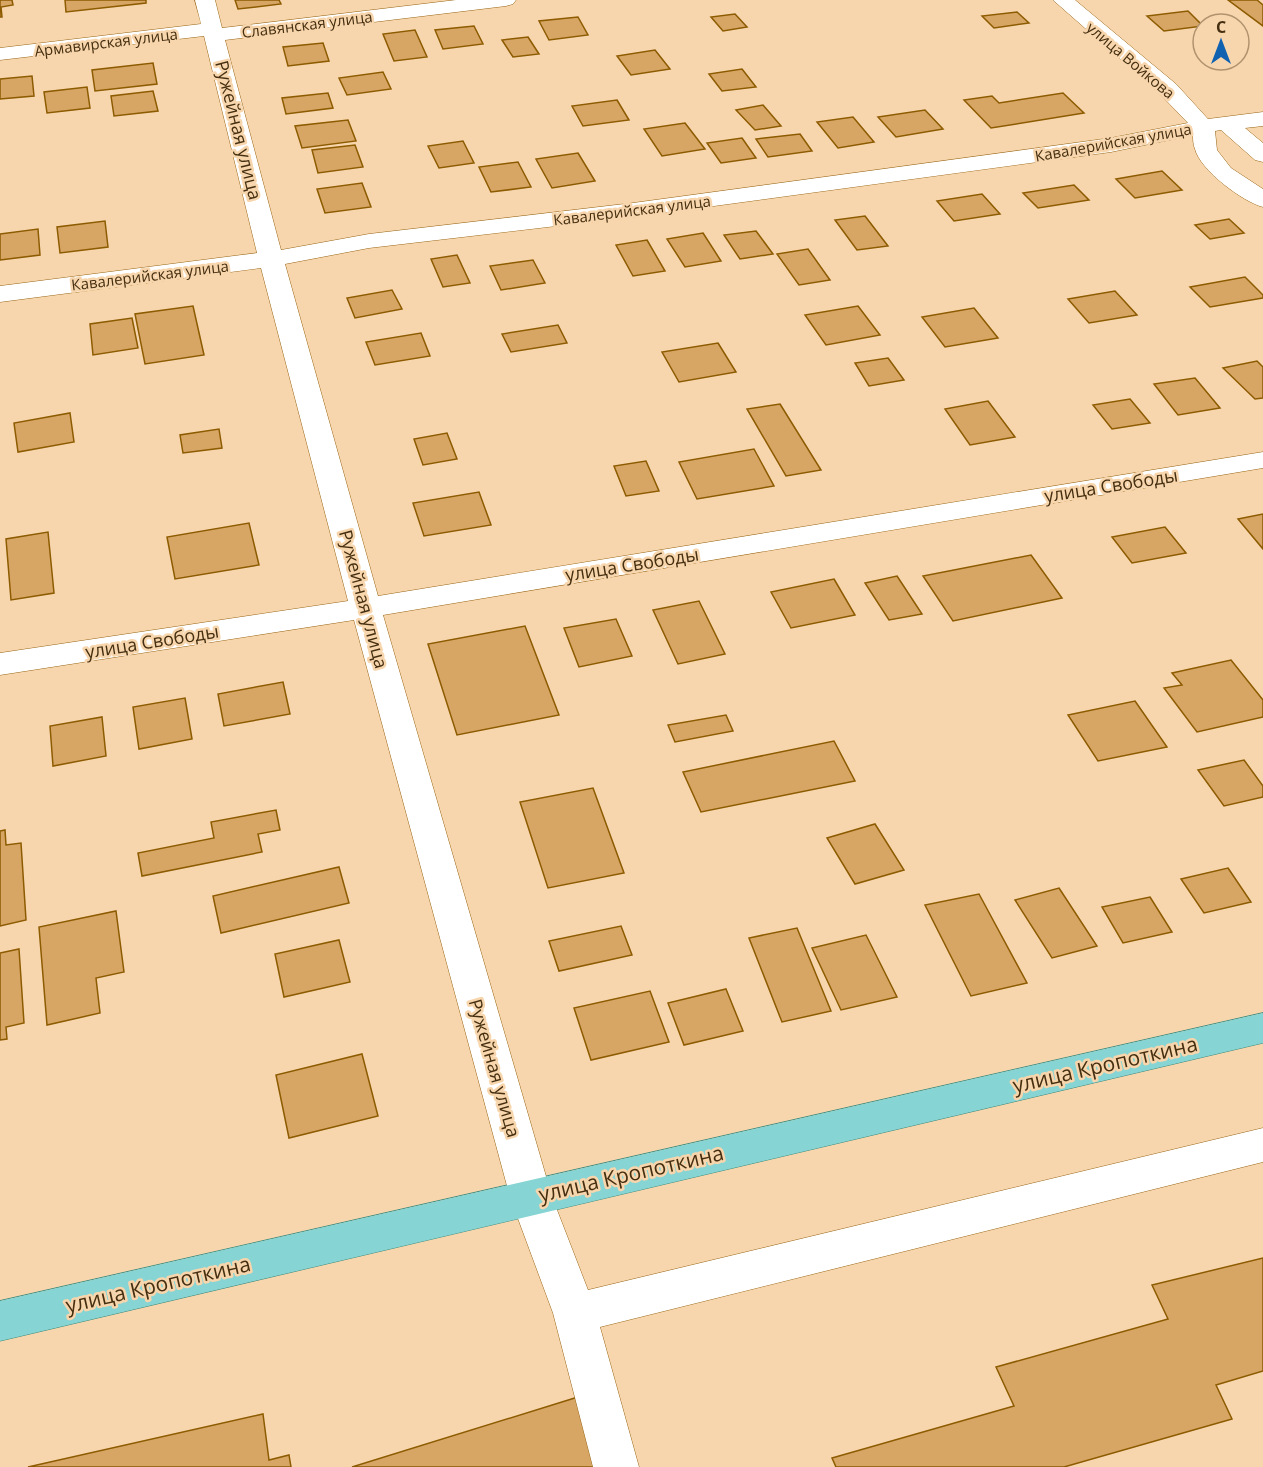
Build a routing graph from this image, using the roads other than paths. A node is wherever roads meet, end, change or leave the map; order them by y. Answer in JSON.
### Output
{"nodes":[{"id":1,"x":205,"y":0,"type":"edge"},
{"id":2,"x":506,"y":0,"type":"edge"},
{"id":3,"x":1063,"y":0,"type":"edge"},
{"id":4,"x":214,"y":32,"type":"junction"},
{"id":5,"x":0,"y":54,"type":"edge"},
{"id":6,"x":1263,"y":119,"type":"edge"},
{"id":7,"x":1214,"y":124,"type":"junction"},
{"id":8,"x":1263,"y":155,"type":"edge"},
{"id":9,"x":1263,"y":200,"type":"edge"},
{"id":10,"x":272,"y":259,"type":"junction"},
{"id":11,"x":0,"y":294,"type":"edge"},
{"id":12,"x":1263,"y":460,"type":"edge"},
{"id":13,"x":367,"y":608,"type":"junction"},
{"id":14,"x":0,"y":664,"type":"edge"},
{"id":15,"x":1263,"y":1028,"type":"edge"},
{"id":16,"x":1263,"y":1145,"type":"edge"},
{"id":17,"x":531,"y":1197,"type":"junction"},
{"id":18,"x":575,"y":1313,"type":"junction"},
{"id":19,"x":0,"y":1321,"type":"edge"},
{"id":20,"x":616,"y":1467,"type":"edge"}],
"edges":[{"from":1,"to":4,"type":"street","name":"Ружейная улица"},
{"from":2,"to":4,"type":"street","name":"Славянская улица"},
{"from":3,"to":7,"type":"street","name":"улица Войкова"},
{"from":4,"to":5,"type":"street","name":"Армавирская улица"},
{"from":4,"to":10,"type":"street","name":"Ружейная улица"},
{"from":6,"to":7,"type":"street","name":"Кавалерийская улица"},
{"from":7,"to":8,"type":"street","name":"улица Войкова"},
{"from":7,"to":9,"type":"street"},
{"from":7,"to":10,"type":"street","name":"Кавалерийская улица"},
{"from":10,"to":11,"type":"street","name":"Кавалерийская улица"},
{"from":10,"to":13,"type":"street","name":"Ружейная улица"},
{"from":12,"to":13,"type":"street","name":"улица Свободы"},
{"from":13,"to":14,"type":"street","name":"улица Свободы"},
{"from":13,"to":17,"type":"street","name":"Ружейная улица"},
{"from":15,"to":17,"type":"main road","name":"улица Кропоткина"},
{"from":16,"to":18,"type":"street"},
{"from":17,"to":18,"type":"street","name":"Ружейная улица"},
{"from":17,"to":19,"type":"main road","name":"улица Кропоткина"},
{"from":18,"to":20,"type":"street","name":"Ружейная улица"}]}
